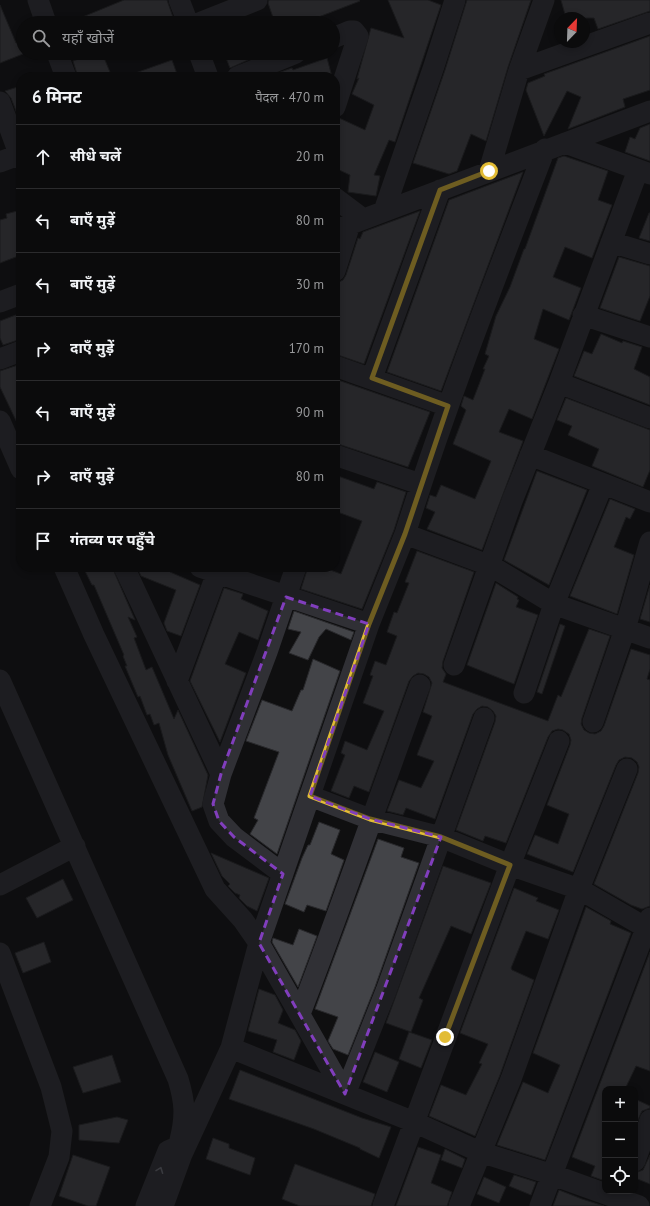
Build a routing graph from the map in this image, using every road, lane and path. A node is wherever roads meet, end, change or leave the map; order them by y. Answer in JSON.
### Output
{"nodes":[{"id":1,"x":38,"y":0,"type":"edge"},
{"id":2,"x":179,"y":0,"type":"edge"},
{"id":3,"x":257,"y":0,"type":"edge"},
{"id":4,"x":455,"y":0,"type":"edge"},
{"id":5,"x":544,"y":0,"type":"edge"},
{"id":6,"x":44,"y":16,"type":"edge"},
{"id":7,"x":185,"y":16,"type":"edge"},
{"id":8,"x":217,"y":16,"type":"edge"},
{"id":9,"x":650,"y":23,"type":"edge"},
{"id":10,"x":340,"y":35,"type":"edge"},
{"id":11,"x":60,"y":60,"type":"edge"},
{"id":12,"x":202,"y":60,"type":"edge"},
{"id":13,"x":279,"y":60,"type":"edge"},
{"id":14,"x":519,"y":70,"type":"junction"},
{"id":15,"x":64,"y":72,"type":"edge"},
{"id":16,"x":206,"y":72,"type":"edge"},
{"id":17,"x":249,"y":72,"type":"edge"},
{"id":18,"x":340,"y":92,"type":"edge"},
{"id":19,"x":0,"y":102,"type":"edge"},
{"id":20,"x":650,"y":111,"type":"edge"},
{"id":21,"x":565,"y":144,"type":"junction"},
{"id":22,"x":16,"y":145,"type":"edge"},
{"id":23,"x":545,"y":149,"type":"junction"},
{"id":24,"x":16,"y":157,"type":"edge"},
{"id":25,"x":0,"y":162,"type":"edge"},
{"id":26,"x":489,"y":171,"type":"junction"},
{"id":27,"x":644,"y":172,"type":"edge"},
{"id":28,"x":440,"y":190,"type":"junction"},
{"id":29,"x":340,"y":208,"type":"edge"},
{"id":30,"x":384,"y":211,"type":"junction"},
{"id":31,"x":349,"y":225,"type":"edge"},
{"id":32,"x":611,"y":242,"type":"junction"},
{"id":33,"x":650,"y":254,"type":"edge"},
{"id":34,"x":340,"y":255,"type":"edge"},
{"id":35,"x":16,"y":296,"type":"edge"},
{"id":36,"x":0,"y":302,"type":"edge"},
{"id":37,"x":583,"y":315,"type":"junction"},
{"id":38,"x":650,"y":337,"type":"edge"},
{"id":39,"x":16,"y":353,"type":"edge"},
{"id":40,"x":0,"y":359,"type":"edge"},
{"id":41,"x":340,"y":368,"type":"edge"},
{"id":42,"x":372,"y":378,"type":"junction"},
{"id":43,"x":559,"y":383,"type":"junction"},
{"id":44,"x":448,"y":406,"type":"junction"},
{"id":45,"x":650,"y":418,"type":"edge"},
{"id":46,"x":0,"y":421,"type":"edge"},
{"id":47,"x":530,"y":455,"type":"junction"},
{"id":48,"x":340,"y":457,"type":"edge"},
{"id":49,"x":16,"y":458,"type":"edge"},
{"id":50,"x":420,"y":484,"type":"junction"},
{"id":51,"x":603,"y":484,"type":"junction"},
{"id":52,"x":650,"y":502,"type":"edge"},
{"id":53,"x":405,"y":534,"type":"junction"},
{"id":54,"x":650,"y":542,"type":"edge"},
{"id":55,"x":491,"y":566,"type":"junction"},
{"id":56,"x":66,"y":572,"type":"edge"},
{"id":57,"x":126,"y":572,"type":"edge"},
{"id":58,"x":208,"y":572,"type":"edge"},
{"id":59,"x":215,"y":572,"type":"edge"},
{"id":60,"x":294,"y":572,"type":"edge"},
{"id":61,"x":286,"y":597,"type":"junction"},
{"id":62,"x":554,"y":604,"type":"junction"},
{"id":63,"x":369,"y":624,"type":"junction"},
{"id":64,"x":625,"y":629,"type":"junction"},
{"id":65,"x":650,"y":638,"type":"edge"},
{"id":66,"x":454,"y":666,"type":"dead end"},
{"id":67,"x":0,"y":680,"type":"edge"},
{"id":68,"x":177,"y":681,"type":"junction"},
{"id":69,"x":420,"y":685,"type":"dead end"},
{"id":70,"x":524,"y":693,"type":"dead end"},
{"id":71,"x":484,"y":718,"type":"dead end"},
{"id":72,"x":593,"y":722,"type":"dead end"},
{"id":73,"x":559,"y":741,"type":"dead end"},
{"id":74,"x":627,"y":769,"type":"dead end"},
{"id":75,"x":220,"y":774,"type":"junction"},
{"id":76,"x":310,"y":796,"type":"junction"},
{"id":77,"x":370,"y":819,"type":"junction"},
{"id":78,"x":441,"y":837,"type":"junction"},
{"id":79,"x":75,"y":846,"type":"junction"},
{"id":80,"x":510,"y":865,"type":"junction"},
{"id":81,"x":283,"y":874,"type":"junction"},
{"id":82,"x":0,"y":885,"type":"edge"},
{"id":83,"x":579,"y":889,"type":"junction"},
{"id":84,"x":649,"y":925,"type":"edge"},
{"id":85,"x":259,"y":943,"type":"junction"},
{"id":86,"x":0,"y":953,"type":"edge"},
{"id":87,"x":300,"y":1014,"type":"junction"},
{"id":88,"x":231,"y":1048,"type":"junction"},
{"id":89,"x":345,"y":1094,"type":"junction"},
{"id":90,"x":650,"y":1120,"type":"edge"},
{"id":91,"x":414,"y":1122,"type":"junction"},
{"id":92,"x":180,"y":1152,"type":"junction"},
{"id":93,"x":480,"y":1152,"type":"junction"},
{"id":94,"x":636,"y":1158,"type":"edge"},
{"id":95,"x":553,"y":1174,"type":"junction"},
{"id":96,"x":626,"y":1201,"type":"edge"},
{"id":97,"x":40,"y":1206,"type":"edge"},
{"id":98,"x":146,"y":1206,"type":"edge"},
{"id":99,"x":162,"y":1206,"type":"edge"},
{"id":100,"x":383,"y":1206,"type":"edge"},
{"id":101,"x":459,"y":1206,"type":"edge"},
{"id":102,"x":540,"y":1206,"type":"edge"}],
"edges":[{"from":1,"to":6,"type":"street"},
{"from":2,"to":7,"type":"street"},
{"from":3,"to":8,"type":"street"},
{"from":4,"to":30,"type":"street"},
{"from":5,"to":14,"type":"street"},
{"from":9,"to":14,"type":"street"},
{"from":10,"to":18,"type":"street"},
{"from":11,"to":15,"type":"street"},
{"from":12,"to":16,"type":"street"},
{"from":13,"to":17,"type":"street"},
{"from":14,"to":26,"type":"street"},
{"from":19,"to":22,"type":"street"},
{"from":20,"to":21,"type":"street"},
{"from":21,"to":23,"type":"street"},
{"from":21,"to":27,"type":"street"},
{"from":23,"to":26,"type":"street"},
{"from":23,"to":44,"type":"street"},
{"from":24,"to":25,"type":"street"},
{"from":26,"to":28,"type":"street"},
{"from":27,"to":32,"type":"street"},
{"from":28,"to":30,"type":"street"},
{"from":28,"to":42,"type":"street"},
{"from":29,"to":31,"type":"street"},
{"from":30,"to":31,"type":"street"},
{"from":31,"to":34,"type":"street"},
{"from":32,"to":33,"type":"street"},
{"from":32,"to":37,"type":"street"},
{"from":35,"to":36,"type":"street"},
{"from":37,"to":38,"type":"street"},
{"from":37,"to":43,"type":"street"},
{"from":39,"to":40,"type":"street"},
{"from":41,"to":42,"type":"street"},
{"from":42,"to":44,"type":"street"},
{"from":43,"to":45,"type":"street"},
{"from":43,"to":47,"type":"street"},
{"from":44,"to":50,"type":"street"},
{"from":46,"to":49,"type":"street"},
{"from":47,"to":51,"type":"street"},
{"from":47,"to":55,"type":"street"},
{"from":48,"to":50,"type":"street"},
{"from":50,"to":53,"type":"street"},
{"from":51,"to":52,"type":"street"},
{"from":51,"to":62,"type":"street"},
{"from":53,"to":55,"type":"street"},
{"from":53,"to":63,"type":"street"},
{"from":54,"to":64,"type":"street"},
{"from":55,"to":62,"type":"street"},
{"from":55,"to":66,"type":"street"},
{"from":56,"to":85,"type":"street"},
{"from":57,"to":68,"type":"street"},
{"from":58,"to":68,"type":"street"},
{"from":59,"to":61,"type":"street"},
{"from":60,"to":61,"type":"street"},
{"from":61,"to":63,"type":"street"},
{"from":61,"to":75,"type":"street"},
{"from":62,"to":64,"type":"street"},
{"from":62,"to":70,"type":"street"},
{"from":63,"to":76,"type":"street"},
{"from":64,"to":65,"type":"street"},
{"from":64,"to":72,"type":"street"},
{"from":67,"to":79,"type":"street"},
{"from":68,"to":75,"type":"street"},
{"from":69,"to":77,"type":"street"},
{"from":71,"to":78,"type":"street"},
{"from":73,"to":80,"type":"street"},
{"from":74,"to":83,"type":"street"},
{"from":75,"to":81,"type":"street"},
{"from":76,"to":77,"type":"street"},
{"from":76,"to":81,"type":"street"},
{"from":77,"to":78,"type":"street"},
{"from":77,"to":87,"type":"street"},
{"from":78,"to":80,"type":"street"},
{"from":78,"to":89,"type":"street"},
{"from":79,"to":82,"type":"street"},
{"from":79,"to":92,"type":"street"},
{"from":80,"to":83,"type":"street"},
{"from":80,"to":91,"type":"street"},
{"from":81,"to":85,"type":"street"},
{"from":83,"to":84,"type":"street"},
{"from":83,"to":93,"type":"street"},
{"from":84,"to":95,"type":"street"},
{"from":85,"to":87,"type":"street"},
{"from":85,"to":88,"type":"street"},
{"from":86,"to":97,"type":"street"},
{"from":87,"to":89,"type":"street"},
{"from":88,"to":89,"type":"street"},
{"from":88,"to":92,"type":"street"},
{"from":89,"to":91,"type":"street"},
{"from":90,"to":94,"type":"street"},
{"from":91,"to":93,"type":"street"},
{"from":91,"to":100,"type":"street"},
{"from":98,"to":92,"type":"street","one_way":true},
{"from":92,"to":99,"type":"street"},
{"from":93,"to":95,"type":"street"},
{"from":93,"to":101,"type":"street"},
{"from":95,"to":96,"type":"street"},
{"from":95,"to":102,"type":"street"}]}
